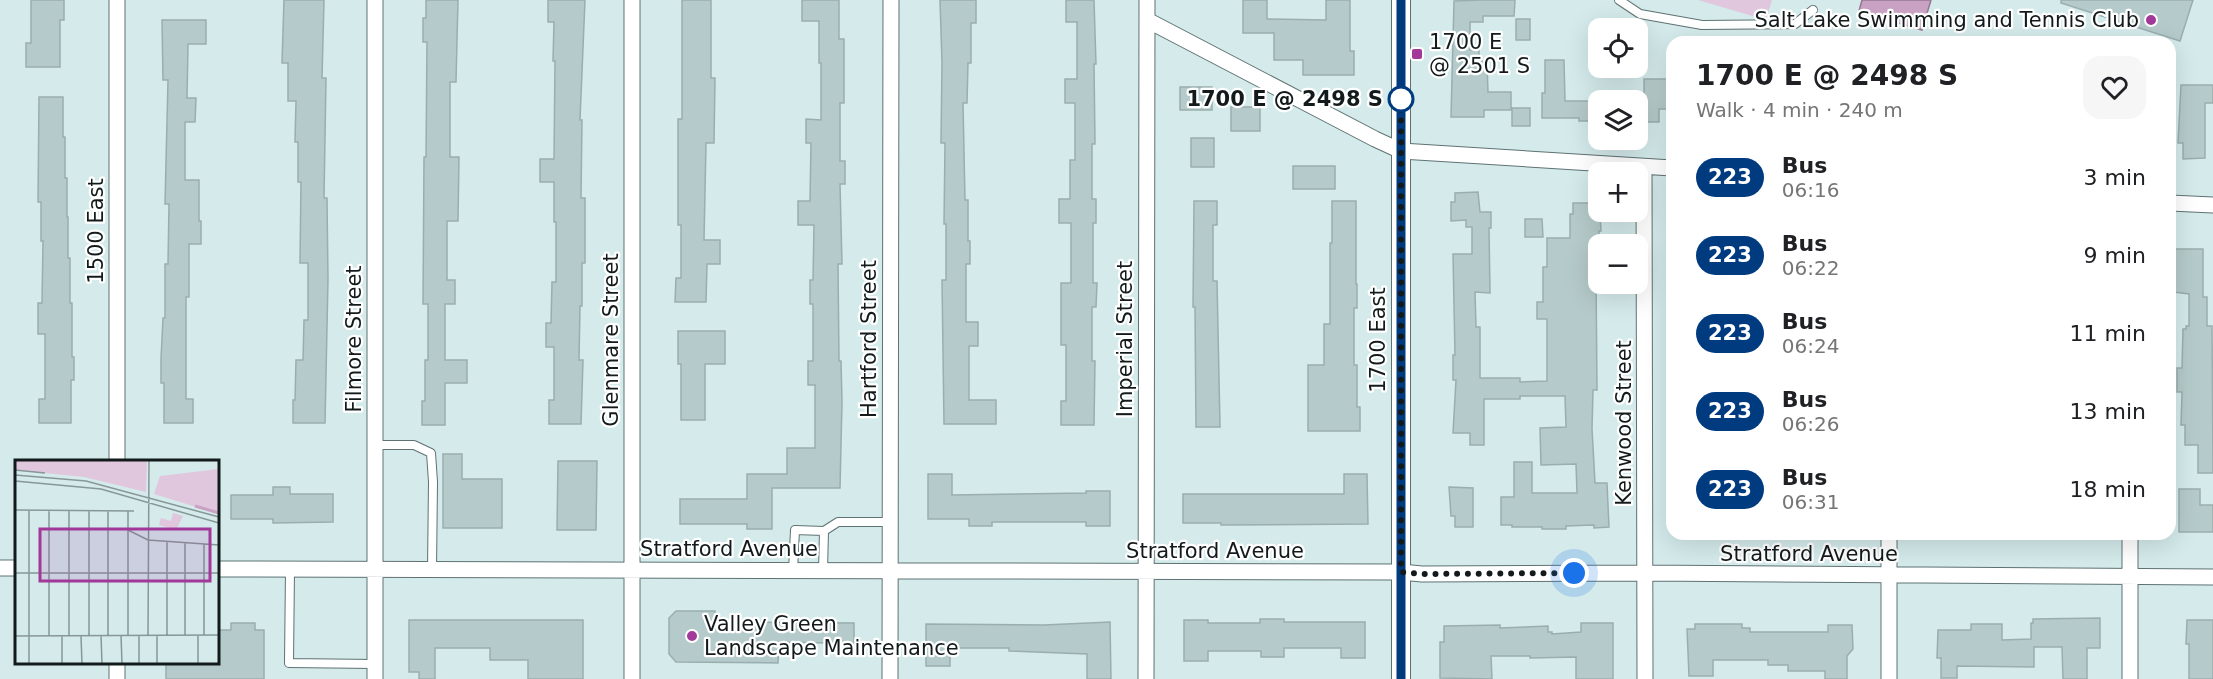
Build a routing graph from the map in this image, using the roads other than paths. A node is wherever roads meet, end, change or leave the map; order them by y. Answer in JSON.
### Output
{"nodes":[{"id":1,"x":117,"y":0,"type":"edge"},
{"id":2,"x":375,"y":0,"type":"edge"},
{"id":3,"x":632,"y":0,"type":"edge"},
{"id":4,"x":891,"y":0,"type":"edge"},
{"id":5,"x":1146,"y":0,"type":"edge"},
{"id":6,"x":1401,"y":0,"type":"edge"},
{"id":7,"x":1619,"y":0,"type":"edge"},
{"id":8,"x":1813,"y":10,"type":"dead end"},
{"id":9,"x":1146,"y":20,"type":"junction"},
{"id":10,"x":1401,"y":151,"type":"junction"},
{"id":11,"x":1588,"y":163,"type":"edge"},
{"id":12,"x":1648,"y":166,"type":"edge"},
{"id":13,"x":1666,"y":168,"type":"edge"},
{"id":14,"x":2176,"y":202,"type":"edge"},
{"id":15,"x":2213,"y":205,"type":"edge"},
{"id":16,"x":1644,"y":222,"type":"edge"},
{"id":17,"x":375,"y":444,"type":"junction"},
{"id":18,"x":117,"y":460,"type":"edge"},
{"id":19,"x":890,"y":522,"type":"junction"},
{"id":20,"x":824,"y":531,"type":"junction"},
{"id":21,"x":1889,"y":540,"type":"edge"},
{"id":22,"x":2130,"y":540,"type":"edge"},
{"id":23,"x":219,"y":569,"type":"edge"},
{"id":24,"x":290,"y":569,"type":"junction"},
{"id":25,"x":375,"y":569,"type":"junction"},
{"id":26,"x":432,"y":570,"type":"junction"},
{"id":27,"x":632,"y":570,"type":"junction"},
{"id":28,"x":794,"y":571,"type":"junction"},
{"id":29,"x":823,"y":571,"type":"junction"},
{"id":30,"x":890,"y":571,"type":"junction"},
{"id":31,"x":1146,"y":572,"type":"junction"},
{"id":32,"x":1401,"y":572,"type":"junction"},
{"id":33,"x":1645,"y":573,"type":"junction"},
{"id":34,"x":1889,"y":575,"type":"junction"},
{"id":35,"x":2130,"y":576,"type":"junction"},
{"id":36,"x":2213,"y":577,"type":"edge"},
{"id":37,"x":375,"y":671,"type":"edge"},
{"id":38,"x":632,"y":679,"type":"edge"},
{"id":39,"x":890,"y":679,"type":"edge"},
{"id":40,"x":1146,"y":679,"type":"edge"},
{"id":41,"x":1401,"y":679,"type":"edge"},
{"id":42,"x":1645,"y":679,"type":"edge"},
{"id":43,"x":1889,"y":679,"type":"edge"},
{"id":44,"x":2130,"y":679,"type":"edge"}],
"edges":[{"from":1,"to":18,"type":"street","name":"1500 East"},
{"from":2,"to":17,"type":"street","name":"Filmore Street"},
{"from":3,"to":27,"type":"street","name":"Glenmare Street"},
{"from":4,"to":19,"type":"street","name":"Hartford Street"},
{"from":5,"to":9,"type":"street","name":"Imperial Street"},
{"from":6,"to":10,"type":"street","name":"1700 East"},
{"from":7,"to":8,"type":"lane"},
{"from":9,"to":10,"type":"street"},
{"from":9,"to":31,"type":"street","name":"Imperial Street"},
{"from":10,"to":11,"type":"street"},
{"from":10,"to":32,"type":"street","name":"1700 East"},
{"from":12,"to":13,"type":"street"},
{"from":14,"to":15,"type":"street"},
{"from":16,"to":33,"type":"street","name":"Kenwood Street"},
{"from":17,"to":25,"type":"street","name":"Filmore Street"},
{"from":17,"to":26,"type":"lane"},
{"from":19,"to":20,"type":"lane"},
{"from":19,"to":30,"type":"street","name":"Hartford Street"},
{"from":20,"to":28,"type":"lane"},
{"from":20,"to":29,"type":"lane"},
{"from":21,"to":34,"type":"street"},
{"from":22,"to":35,"type":"street"},
{"from":23,"to":24,"type":"street","name":"Stratford Avenue"},
{"from":24,"to":25,"type":"street","name":"Stratford Avenue"},
{"from":24,"to":37,"type":"lane"},
{"from":25,"to":26,"type":"street","name":"Stratford Avenue"},
{"from":25,"to":37,"type":"street","name":"Filmore Street"},
{"from":26,"to":27,"type":"street","name":"Stratford Avenue"},
{"from":27,"to":28,"type":"street","name":"Stratford Avenue"},
{"from":27,"to":38,"type":"street","name":"Glenmare Street"},
{"from":28,"to":29,"type":"street","name":"Stratford Avenue"},
{"from":29,"to":30,"type":"street","name":"Stratford Avenue"},
{"from":30,"to":31,"type":"street","name":"Stratford Avenue"},
{"from":30,"to":39,"type":"street","name":"Hartford Street"},
{"from":31,"to":32,"type":"street","name":"Stratford Avenue"},
{"from":31,"to":40,"type":"street","name":"Imperial Street"},
{"from":32,"to":33,"type":"street","name":"Stratford Avenue"},
{"from":32,"to":41,"type":"street","name":"1700 East"},
{"from":33,"to":34,"type":"street","name":"Stratford Avenue"},
{"from":33,"to":42,"type":"street","name":"Kenwood Street"},
{"from":34,"to":35,"type":"street","name":"Stratford Avenue"},
{"from":34,"to":43,"type":"street"},
{"from":35,"to":36,"type":"street","name":"Stratford Avenue"},
{"from":35,"to":44,"type":"street"}]}
